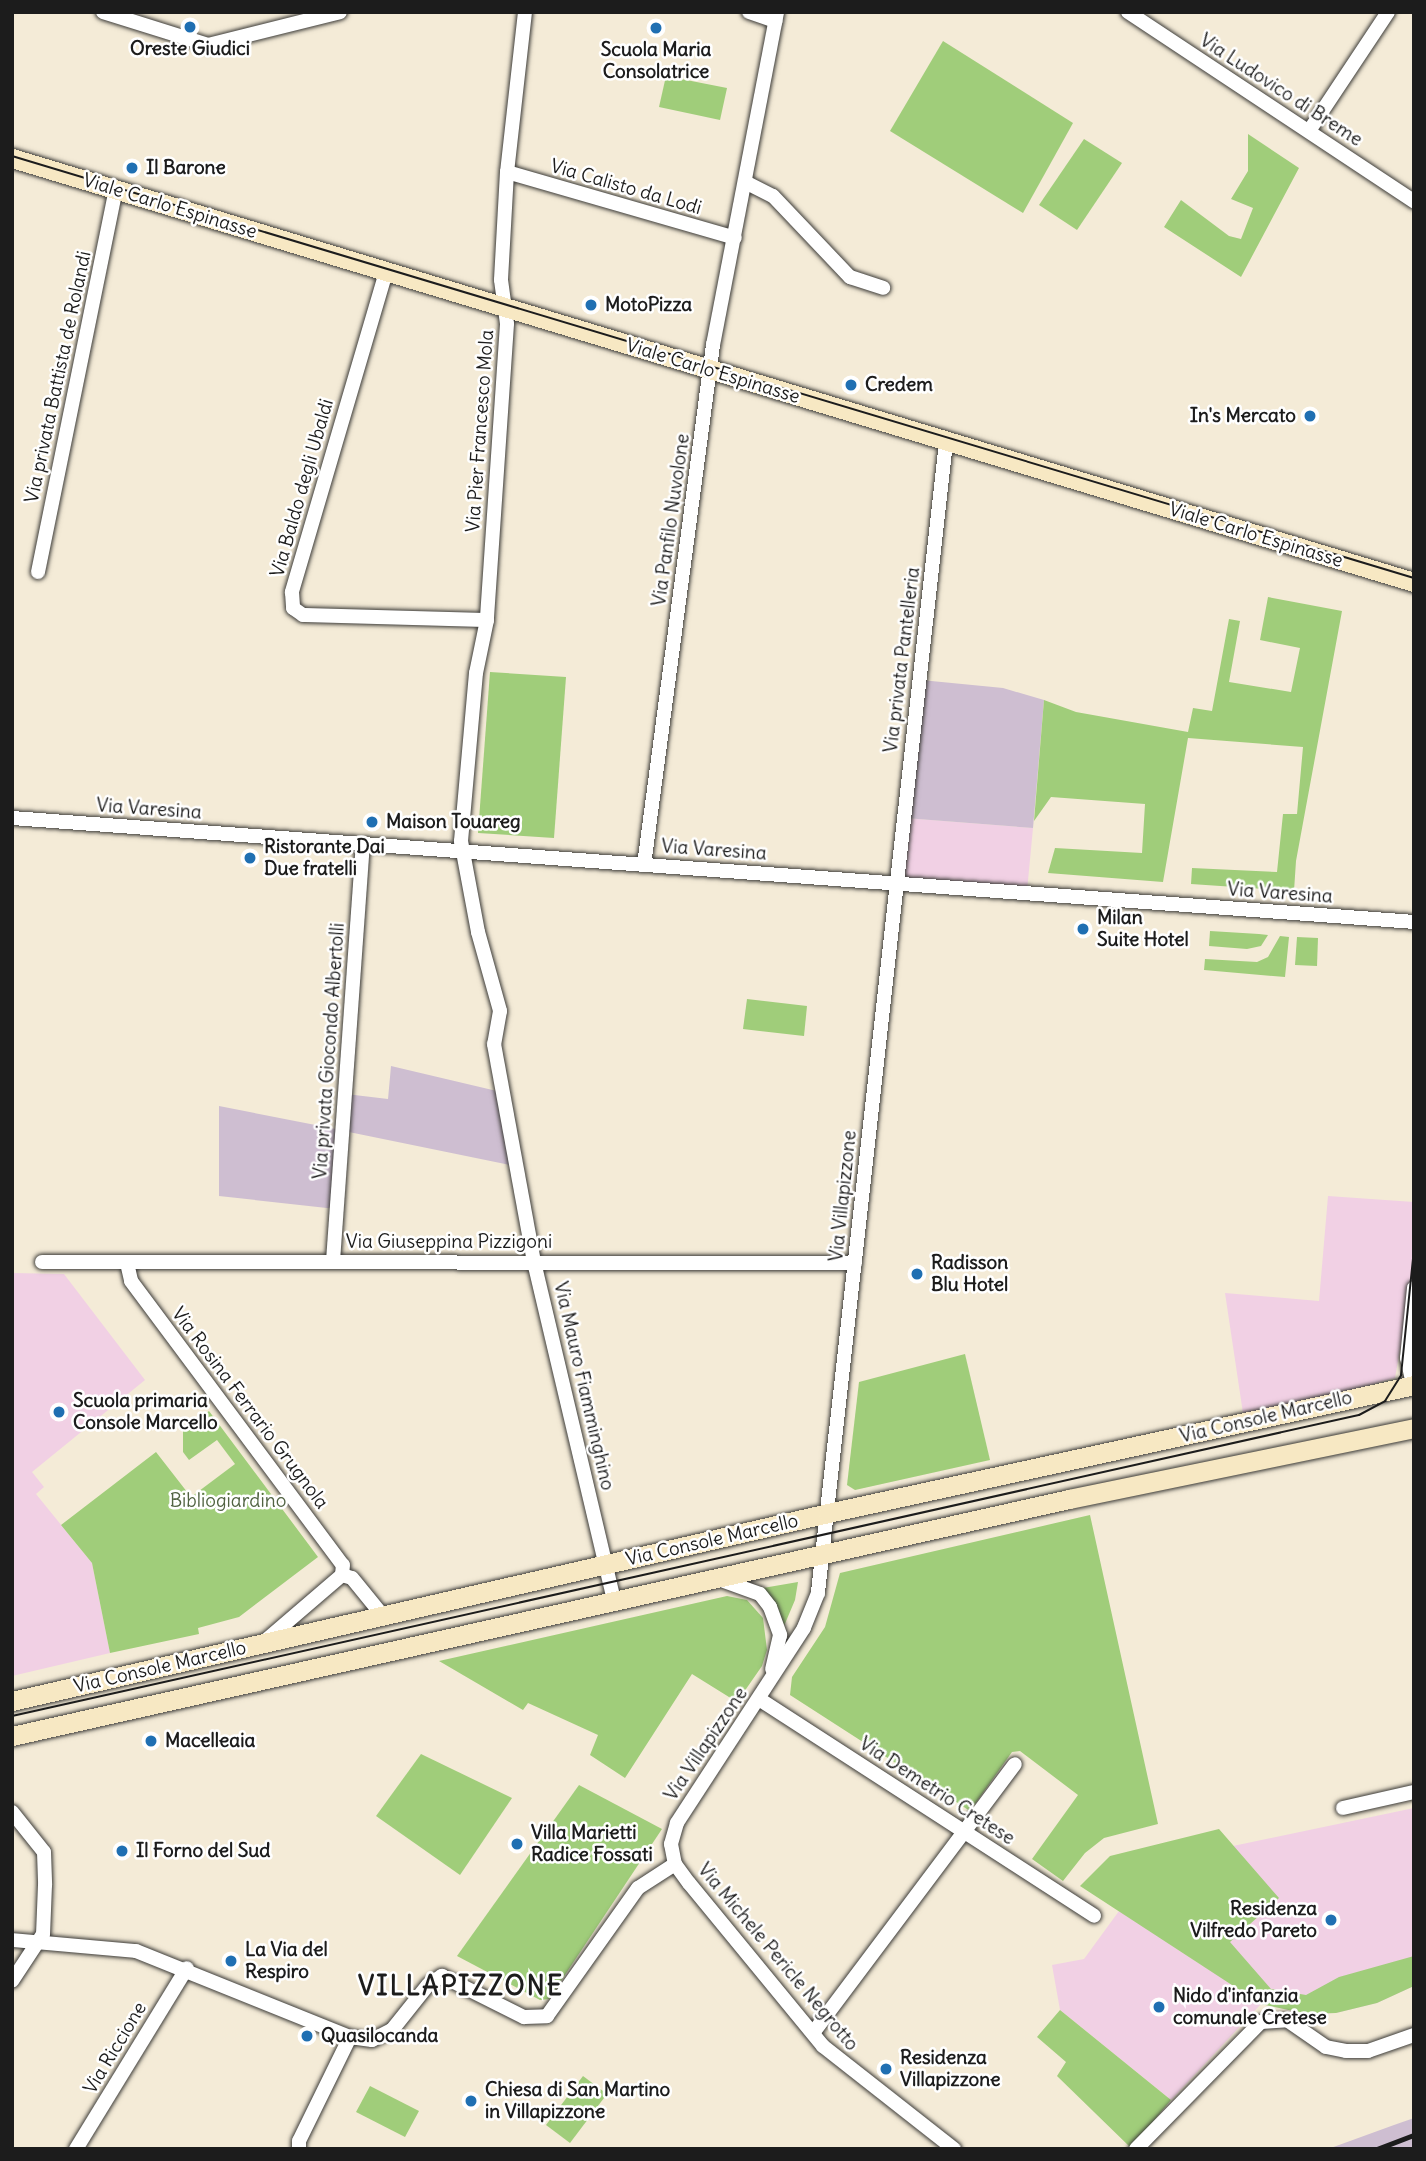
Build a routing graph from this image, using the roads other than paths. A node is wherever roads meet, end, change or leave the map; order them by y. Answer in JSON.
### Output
{"nodes":[{"id":1,"x":103,"y":12,"type":"edge"},
{"id":2,"x":340,"y":12,"type":"edge"},
{"id":3,"x":525,"y":12,"type":"edge"},
{"id":4,"x":749,"y":12,"type":"edge"},
{"id":5,"x":1128,"y":12,"type":"edge"},
{"id":6,"x":1388,"y":12,"type":"edge"},
{"id":7,"x":299,"y":17,"type":"edge"},
{"id":8,"x":776,"y":17,"type":"edge"},
{"id":9,"x":1309,"y":131,"type":"junction"},
{"id":10,"x":12,"y":158,"type":"edge"},
{"id":11,"x":507,"y":172,"type":"junction"},
{"id":12,"x":745,"y":182,"type":"junction"},
{"id":13,"x":116,"y":190,"type":"junction"},
{"id":14,"x":1414,"y":201,"type":"edge"},
{"id":15,"x":735,"y":238,"type":"junction"},
{"id":16,"x":386,"y":272,"type":"junction"},
{"id":17,"x":883,"y":288,"type":"dead end"},
{"id":18,"x":507,"y":309,"type":"junction"},
{"id":19,"x":710,"y":370,"type":"junction"},
{"id":20,"x":946,"y":442,"type":"junction"},
{"id":21,"x":38,"y":572,"type":"dead end"},
{"id":22,"x":1414,"y":582,"type":"edge"},
{"id":23,"x":487,"y":620,"type":"junction"},
{"id":24,"x":12,"y":818,"type":"edge"},
{"id":25,"x":363,"y":844,"type":"junction"},
{"id":26,"x":463,"y":851,"type":"junction"},
{"id":27,"x":644,"y":865,"type":"junction"},
{"id":28,"x":896,"y":883,"type":"junction"},
{"id":29,"x":1414,"y":922,"type":"edge"},
{"id":30,"x":333,"y":1261,"type":"junction"},
{"id":31,"x":42,"y":1262,"type":"dead end"},
{"id":32,"x":534,"y":1262,"type":"junction"},
{"id":33,"x":127,"y":1263,"type":"junction"},
{"id":34,"x":855,"y":1263,"type":"junction"},
{"id":35,"x":1414,"y":1288,"type":"edge"},
{"id":36,"x":1412,"y":1382,"type":"edge"},
{"id":37,"x":1414,"y":1428,"type":"edge"},
{"id":38,"x":828,"y":1513,"type":"junction"},
{"id":39,"x":823,"y":1556,"type":"junction"},
{"id":40,"x":606,"y":1565,"type":"junction"},
{"id":41,"x":342,"y":1575,"type":"junction"},
{"id":42,"x":712,"y":1579,"type":"junction"},
{"id":43,"x":614,"y":1601,"type":"junction"},
{"id":44,"x":383,"y":1616,"type":"junction"},
{"id":45,"x":262,"y":1644,"type":"junction"},
{"id":46,"x":759,"y":1699,"type":"junction"},
{"id":47,"x":12,"y":1701,"type":"edge"},
{"id":48,"x":12,"y":1735,"type":"edge"},
{"id":49,"x":1015,"y":1764,"type":"dead end"},
{"id":50,"x":1414,"y":1792,"type":"edge"},
{"id":51,"x":1343,"y":1808,"type":"dead end"},
{"id":52,"x":12,"y":1812,"type":"edge"},
{"id":53,"x":965,"y":1833,"type":"junction"},
{"id":54,"x":675,"y":1864,"type":"junction"},
{"id":55,"x":1094,"y":1916,"type":"dead end"},
{"id":56,"x":12,"y":1940,"type":"edge"},
{"id":57,"x":40,"y":1941,"type":"junction"},
{"id":58,"x":187,"y":1968,"type":"junction"},
{"id":59,"x":12,"y":1981,"type":"edge"},
{"id":60,"x":813,"y":2033,"type":"junction"},
{"id":61,"x":1414,"y":2035,"type":"edge"},
{"id":62,"x":350,"y":2036,"type":"junction"},
{"id":63,"x":76,"y":2149,"type":"edge"},
{"id":64,"x":299,"y":2149,"type":"edge"},
{"id":65,"x":954,"y":2149,"type":"edge"},
{"id":66,"x":1136,"y":2149,"type":"edge"}],
"edges":[{"from":1,"to":7,"type":"street"},
{"from":2,"to":7,"type":"street"},
{"from":3,"to":11,"type":"street","name":"Via Pier Francesco Mola"},
{"from":4,"to":8,"type":"street"},
{"from":5,"to":9,"type":"street","name":"Via Ludovico di Breme"},
{"from":6,"to":9,"type":"street"},
{"from":8,"to":12,"type":"street","name":"Via Panfilo Nuvolone"},
{"from":9,"to":14,"type":"street","name":"Via Ludovico di Breme"},
{"from":10,"to":13,"type":"main road","name":"Viale Carlo Espinasse"},
{"from":11,"to":15,"type":"street","name":"Via Calisto da Lodi"},
{"from":11,"to":18,"type":"street","name":"Via Pier Francesco Mola"},
{"from":12,"to":15,"type":"street","name":"Via Panfilo Nuvolone"},
{"from":12,"to":17,"type":"street"},
{"from":13,"to":16,"type":"main road","name":"Viale Carlo Espinasse"},
{"from":13,"to":21,"type":"street","name":"Via privata Battista de Rolandi"},
{"from":15,"to":19,"type":"street","name":"Via Panfilo Nuvolone"},
{"from":16,"to":18,"type":"main road","name":"Viale Carlo Espinasse"},
{"from":16,"to":23,"type":"street","name":"Via Baldo degli Ubaldi"},
{"from":18,"to":19,"type":"main road","name":"Viale Carlo Espinasse"},
{"from":18,"to":23,"type":"street","name":"Via Pier Francesco Mola"},
{"from":19,"to":20,"type":"main road","name":"Viale Carlo Espinasse"},
{"from":19,"to":27,"type":"street","name":"Via Panfilo Nuvolone"},
{"from":20,"to":22,"type":"main road","name":"Viale Carlo Espinasse"},
{"from":20,"to":28,"type":"street","name":"Via privata Pantelleria"},
{"from":23,"to":26,"type":"street","name":"Via Pier Francesco Mola"},
{"from":24,"to":25,"type":"street","name":"Via Varesina"},
{"from":25,"to":26,"type":"street","name":"Via Varesina"},
{"from":25,"to":30,"type":"street","name":"Via privata Giocondo Albertolli"},
{"from":26,"to":27,"type":"street","name":"Via Varesina"},
{"from":26,"to":32,"type":"street","name":"Via Mauro Fiamminghino"},
{"from":27,"to":28,"type":"street","name":"Via Varesina"},
{"from":28,"to":29,"type":"street","name":"Via Varesina"},
{"from":28,"to":34,"type":"street","name":"Via Villapizzone"},
{"from":30,"to":32,"type":"street","name":"Via Giuseppina Pizzigoni"},
{"from":30,"to":33,"type":"street","name":"Via Giuseppina Pizzigoni"},
{"from":31,"to":33,"type":"street","name":"Via Giuseppina Pizzigoni"},
{"from":32,"to":34,"type":"street","name":"Via Giuseppina Pizzigoni"},
{"from":32,"to":40,"type":"street","name":"Via Mauro Fiamminghino"},
{"from":33,"to":41,"type":"street","name":"Via Rosina Ferrario Grugnola"},
{"from":34,"to":38,"type":"street","name":"Via Villapizzone"},
{"from":35,"to":36,"type":"street"},
{"from":36,"to":38,"type":"main road","name":"Via Console Marcello"},
{"from":37,"to":39,"type":"main road","name":"Via Console Marcello"},
{"from":38,"to":39,"type":"street","name":"Via Villapizzone"},
{"from":38,"to":40,"type":"main road","name":"Via Console Marcello"},
{"from":39,"to":42,"type":"main road","name":"Via Console Marcello"},
{"from":39,"to":46,"type":"street","name":"Via Villapizzone"},
{"from":40,"to":43,"type":"street","name":"Via Mauro Fiamminghino"},
{"from":40,"to":44,"type":"main road","name":"Via Console Marcello"},
{"from":41,"to":44,"type":"street","name":"Via Rosina Ferrario Grugnola"},
{"from":41,"to":45,"type":"street"},
{"from":42,"to":43,"type":"main road","name":"Via Console Marcello"},
{"from":42,"to":46,"type":"street"},
{"from":43,"to":48,"type":"main road","name":"Via Console Marcello"},
{"from":44,"to":45,"type":"main road","name":"Via Console Marcello"},
{"from":45,"to":47,"type":"main road","name":"Via Console Marcello"},
{"from":46,"to":53,"type":"street","name":"Via Demetrio Cretese"},
{"from":46,"to":54,"type":"street","name":"Via Villapizzone"},
{"from":49,"to":53,"type":"street"},
{"from":50,"to":51,"type":"street"},
{"from":52,"to":57,"type":"street"},
{"from":53,"to":55,"type":"street","name":"Via Demetrio Cretese"},
{"from":53,"to":60,"type":"street"},
{"from":54,"to":60,"type":"street","name":"Via Michele Pericle Negrotto"},
{"from":54,"to":62,"type":"street"},
{"from":56,"to":57,"type":"street"},
{"from":57,"to":58,"type":"street"},
{"from":57,"to":59,"type":"street"},
{"from":58,"to":62,"type":"street"},
{"from":58,"to":63,"type":"street","name":"Via Riccione"},
{"from":60,"to":65,"type":"street","name":"Via Michele Pericle Negrotto"},
{"from":61,"to":66,"type":"street"},
{"from":62,"to":64,"type":"street"}]}
